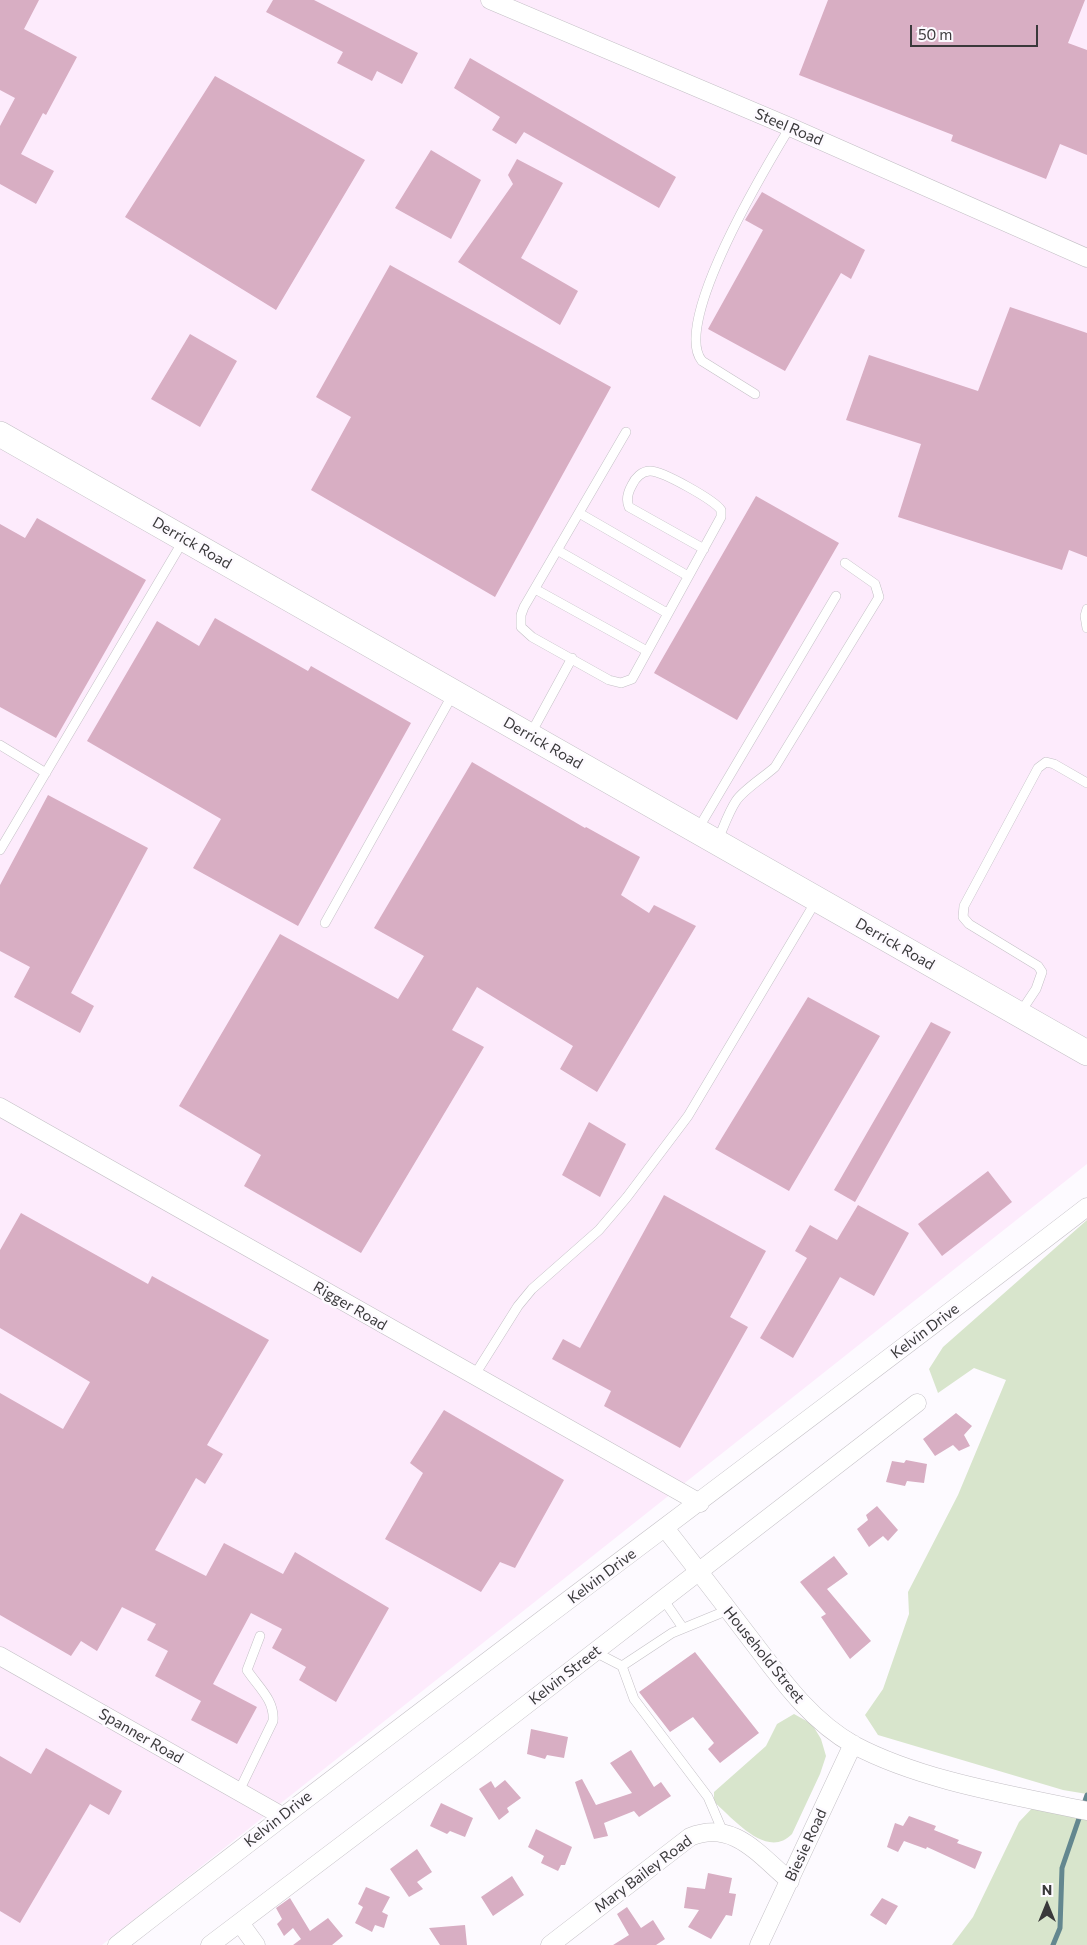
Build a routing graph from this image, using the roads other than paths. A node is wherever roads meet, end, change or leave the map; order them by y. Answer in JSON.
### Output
{"nodes":[{"id":1,"x":490,"y":0,"type":"edge"},
{"id":2,"x":790,"y":127,"type":"junction"},
{"id":3,"x":1087,"y":258,"type":"edge"},
{"id":4,"x":754,"y":394,"type":"dead end"},
{"id":5,"x":626,"y":432,"type":"dead end"},
{"id":6,"x":0,"y":434,"type":"edge"},
{"id":7,"x":579,"y":514,"type":"junction"},
{"id":8,"x":185,"y":539,"type":"junction"},
{"id":9,"x":557,"y":550,"type":"junction"},
{"id":10,"x":704,"y":550,"type":"junction"},
{"id":11,"x":845,"y":563,"type":"dead end"},
{"id":12,"x":688,"y":576,"type":"junction"},
{"id":13,"x":535,"y":589,"type":"junction"},
{"id":14,"x":836,"y":596,"type":"dead end"},
{"id":15,"x":1087,"y":609,"type":"edge"},
{"id":16,"x":668,"y":613,"type":"junction"},
{"id":17,"x":1087,"y":628,"type":"edge"},
{"id":18,"x":647,"y":651,"type":"junction"},
{"id":19,"x":572,"y":658,"type":"junction"},
{"id":20,"x":454,"y":692,"type":"junction"},
{"id":21,"x":530,"y":735,"type":"junction"},
{"id":22,"x":0,"y":744,"type":"edge"},
{"id":23,"x":46,"y":773,"type":"junction"},
{"id":24,"x":1087,"y":783,"type":"edge"},
{"id":25,"x":707,"y":837,"type":"junction"},
{"id":26,"x":0,"y":850,"type":"edge"},
{"id":27,"x":817,"y":899,"type":"junction"},
{"id":28,"x":325,"y":923,"type":"dead end"},
{"id":29,"x":1019,"y":1014,"type":"junction"},
{"id":30,"x":1087,"y":1053,"type":"edge"},
{"id":31,"x":0,"y":1107,"type":"edge"},
{"id":32,"x":1087,"y":1207,"type":"edge"},
{"id":33,"x":474,"y":1376,"type":"junction"},
{"id":34,"x":917,"y":1403,"type":"dead end"},
{"id":35,"x":700,"y":1503,"type":"junction"},
{"id":36,"x":666,"y":1528,"type":"junction"},
{"id":37,"x":699,"y":1572,"type":"junction"},
{"id":38,"x":663,"y":1599,"type":"junction"},
{"id":39,"x":728,"y":1610,"type":"junction"},
{"id":40,"x":683,"y":1628,"type":"junction"},
{"id":41,"x":260,"y":1636,"type":"dead end"},
{"id":42,"x":595,"y":1652,"type":"junction"},
{"id":43,"x":0,"y":1656,"type":"edge"},
{"id":44,"x":622,"y":1666,"type":"junction"},
{"id":45,"x":853,"y":1744,"type":"junction"},
{"id":46,"x":239,"y":1791,"type":"junction"},
{"id":47,"x":1087,"y":1811,"type":"edge"},
{"id":48,"x":282,"y":1816,"type":"junction"},
{"id":49,"x":723,"y":1832,"type":"junction"},
{"id":50,"x":790,"y":1881,"type":"junction"},
{"id":51,"x":240,"y":1923,"type":"junction"},
{"id":52,"x":117,"y":1945,"type":"edge"},
{"id":53,"x":210,"y":1945,"type":"edge"},
{"id":54,"x":256,"y":1945,"type":"edge"},
{"id":55,"x":550,"y":1945,"type":"edge"},
{"id":56,"x":759,"y":1945,"type":"edge"}],
"edges":[{"from":1,"to":2,"type":"street","name":"Steel Road"},
{"from":2,"to":3,"type":"street","name":"Steel Road"},
{"from":2,"to":4,"type":"lane"},
{"from":5,"to":7,"type":"lane"},
{"from":6,"to":8,"type":"street","name":"Derrick Road"},
{"from":7,"to":9,"type":"lane"},
{"from":7,"to":12,"type":"lane"},
{"from":8,"to":20,"type":"street","name":"Derrick Road"},
{"from":8,"to":23,"type":"lane"},
{"from":9,"to":13,"type":"lane"},
{"from":9,"to":16,"type":"lane"},
{"from":10,"to":10,"type":"lane"},
{"from":10,"to":12,"type":"lane"},
{"from":11,"to":25,"type":"lane"},
{"from":12,"to":16,"type":"lane"},
{"from":13,"to":18,"type":"lane"},
{"from":13,"to":19,"type":"lane"},
{"from":14,"to":25,"type":"lane"},
{"from":15,"to":17,"type":"lane"},
{"from":16,"to":18,"type":"lane"},
{"from":18,"to":19,"type":"lane"},
{"from":19,"to":21,"type":"lane"},
{"from":20,"to":21,"type":"street","name":"Derrick Road"},
{"from":20,"to":28,"type":"lane"},
{"from":21,"to":25,"type":"street","name":"Derrick Road"},
{"from":22,"to":23,"type":"lane"},
{"from":23,"to":26,"type":"lane"},
{"from":24,"to":29,"type":"lane"},
{"from":25,"to":27,"type":"street","name":"Derrick Road"},
{"from":27,"to":29,"type":"street","name":"Derrick Road"},
{"from":27,"to":33,"type":"lane"},
{"from":29,"to":30,"type":"street","name":"Derrick Road"},
{"from":31,"to":33,"type":"street","name":"Rigger Road"},
{"from":32,"to":35,"type":"street","name":"Kelvin Drive"},
{"from":33,"to":35,"type":"street","name":"Rigger Road"},
{"from":34,"to":37,"type":"street","name":"Kelvin Street"},
{"from":35,"to":36,"type":"street","name":"Kelvin Drive"},
{"from":36,"to":37,"type":"street","name":"Household Street"},
{"from":36,"to":48,"type":"street","name":"Kelvin Drive"},
{"from":37,"to":38,"type":"street","name":"Kelvin Street"},
{"from":37,"to":39,"type":"street","name":"Household Street"},
{"from":38,"to":40,"type":"lane"},
{"from":38,"to":42,"type":"street","name":"Kelvin Street"},
{"from":39,"to":40,"type":"lane"},
{"from":39,"to":45,"type":"street","name":"Household Street"},
{"from":40,"to":44,"type":"lane"},
{"from":41,"to":46,"type":"lane"},
{"from":42,"to":44,"type":"lane"},
{"from":42,"to":51,"type":"street","name":"Kelvin Street"},
{"from":43,"to":46,"type":"street","name":"Spanner Road"},
{"from":44,"to":49,"type":"lane"},
{"from":45,"to":47,"type":"street","name":"Household Street"},
{"from":45,"to":50,"type":"street","name":"Biesie Road"},
{"from":46,"to":48,"type":"street","name":"Spanner Road"},
{"from":48,"to":52,"type":"street","name":"Kelvin Drive"},
{"from":49,"to":50,"type":"street"},
{"from":49,"to":55,"type":"street","name":"Mary Bailey Road"},
{"from":50,"to":56,"type":"street","name":"Biesie Road"},
{"from":51,"to":53,"type":"street","name":"Kelvin Street"},
{"from":51,"to":54,"type":"street"}]}
